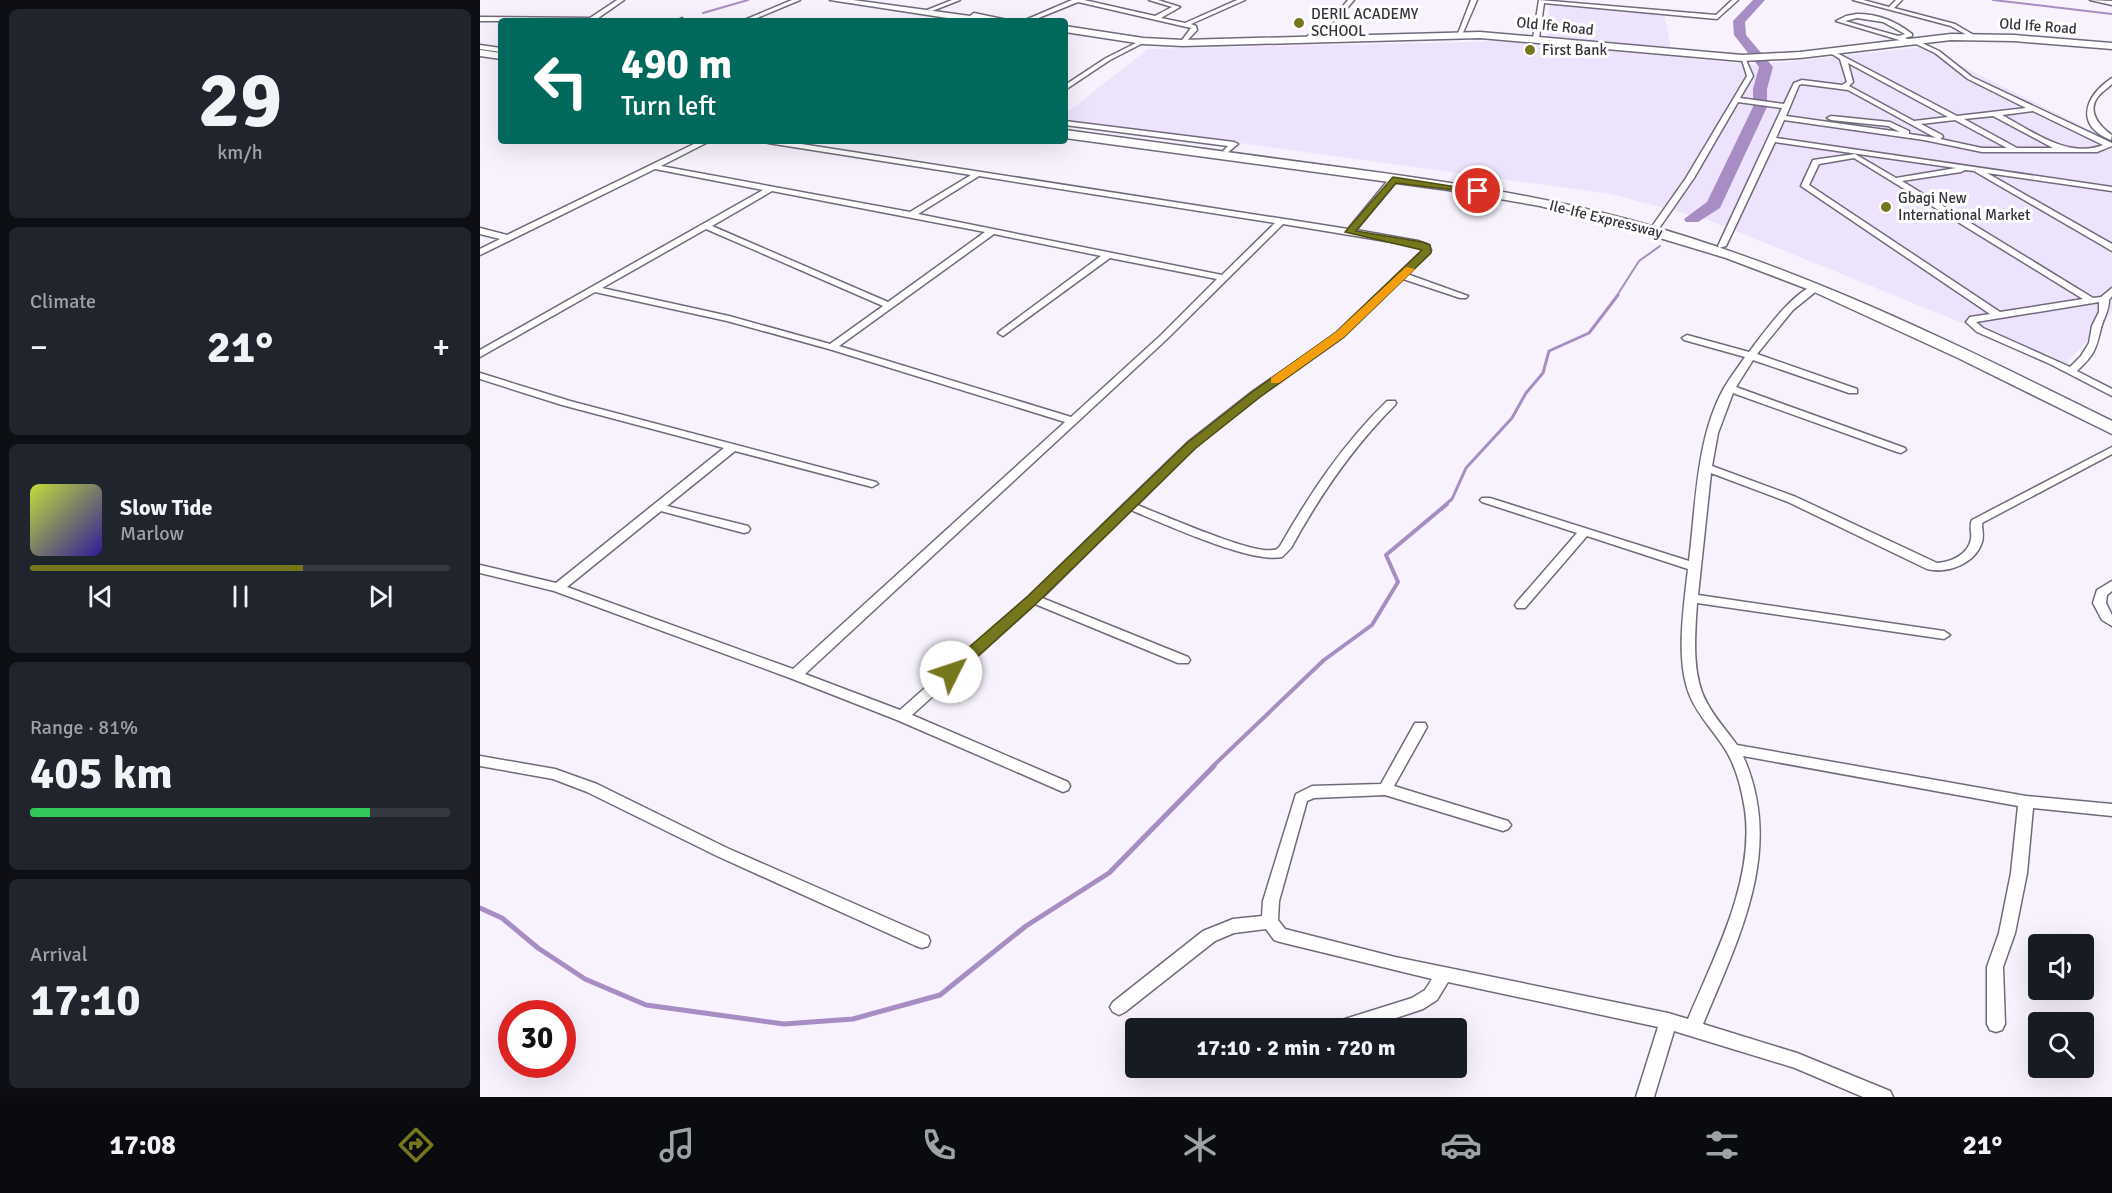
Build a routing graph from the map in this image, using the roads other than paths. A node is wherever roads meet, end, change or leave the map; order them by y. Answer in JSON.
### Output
{"nodes":[{"id":1,"x":621,"y":0,"type":"edge"},
{"id":2,"x":797,"y":0,"type":"edge"},
{"id":3,"x":834,"y":0,"type":"edge"},
{"id":4,"x":857,"y":0,"type":"edge"},
{"id":5,"x":957,"y":0,"type":"edge"},
{"id":6,"x":1077,"y":0,"type":"edge"},
{"id":7,"x":1152,"y":0,"type":"edge"},
{"id":8,"x":1242,"y":0,"type":"edge"},
{"id":9,"x":1351,"y":0,"type":"edge"},
{"id":10,"x":1474,"y":0,"type":"edge"},
{"id":11,"x":1597,"y":0,"type":"edge"},
{"id":12,"x":1735,"y":0,"type":"edge"},
{"id":13,"x":1856,"y":0,"type":"edge"},
{"id":14,"x":1899,"y":0,"type":"edge"},
{"id":15,"x":2093,"y":0,"type":"edge"},
{"id":16,"x":1542,"y":1,"type":"edge"},
{"id":17,"x":2112,"y":3,"type":"edge"},
{"id":18,"x":1591,"y":7,"type":"junction"},
{"id":19,"x":1890,"y":9,"type":"junction"},
{"id":20,"x":930,"y":10,"type":"junction"},
{"id":21,"x":594,"y":18,"type":"edge"},
{"id":22,"x":752,"y":18,"type":"edge"},
{"id":23,"x":973,"y":18,"type":"joint"},
{"id":24,"x":1033,"y":18,"type":"edge"},
{"id":25,"x":1156,"y":18,"type":"junction"},
{"id":26,"x":480,"y":19,"type":"edge"},
{"id":27,"x":498,"y":19,"type":"edge"},
{"id":28,"x":1187,"y":24,"type":"junction"},
{"id":29,"x":1068,"y":31,"type":"edge"},
{"id":30,"x":1068,"y":31,"type":"edge"},
{"id":31,"x":1459,"y":35,"type":"junction"},
{"id":32,"x":1974,"y":37,"type":"junction"},
{"id":33,"x":1536,"y":38,"type":"junction"},
{"id":34,"x":1898,"y":38,"type":"junction"},
{"id":35,"x":1379,"y":39,"type":"junction"},
{"id":36,"x":1306,"y":40,"type":"junction"},
{"id":37,"x":1913,"y":42,"type":"junction"},
{"id":38,"x":1140,"y":43,"type":"junction"},
{"id":39,"x":1183,"y":44,"type":"junction"},
{"id":40,"x":2091,"y":46,"type":"junction"},
{"id":41,"x":480,"y":47,"type":"edge"},
{"id":42,"x":2112,"y":48,"type":"edge"},
{"id":43,"x":498,"y":50,"type":"edge"},
{"id":44,"x":480,"y":56,"type":"edge"},
{"id":45,"x":1839,"y":57,"type":"junction"},
{"id":46,"x":498,"y":58,"type":"edge"},
{"id":47,"x":1696,"y":58,"type":"junction"},
{"id":48,"x":1761,"y":60,"type":"junction"},
{"id":49,"x":2112,"y":80,"type":"edge"},
{"id":50,"x":1068,"y":86,"type":"edge"},
{"id":51,"x":1844,"y":87,"type":"junction"},
{"id":52,"x":1740,"y":100,"type":"junction"},
{"id":53,"x":1784,"y":106,"type":"junction"},
{"id":54,"x":2035,"y":109,"type":"junction"},
{"id":55,"x":1995,"y":114,"type":"junction"},
{"id":56,"x":1782,"y":118,"type":"junction"},
{"id":57,"x":1955,"y":118,"type":"junction"},
{"id":58,"x":1068,"y":123,"type":"edge"},
{"id":59,"x":1913,"y":123,"type":"junction"},
{"id":60,"x":1068,"y":132,"type":"edge"},
{"id":61,"x":1068,"y":132,"type":"edge"},
{"id":62,"x":1772,"y":139,"type":"junction"},
{"id":63,"x":2112,"y":139,"type":"edge"},
{"id":64,"x":1949,"y":143,"type":"junction"},
{"id":65,"x":700,"y":144,"type":"edge"},
{"id":66,"x":786,"y":144,"type":"edge"},
{"id":67,"x":2016,"y":150,"type":"junction"},
{"id":68,"x":2062,"y":150,"type":"junction"},
{"id":69,"x":1227,"y":151,"type":"junction"},
{"id":70,"x":1853,"y":153,"type":"junction"},
{"id":71,"x":655,"y":167,"type":"junction"},
{"id":72,"x":1973,"y":168,"type":"junction"},
{"id":73,"x":976,"y":175,"type":"junction"},
{"id":74,"x":1393,"y":180,"type":"junction"},
{"id":75,"x":1895,"y":180,"type":"junction"},
{"id":76,"x":772,"y":188,"type":"junction"},
{"id":77,"x":2112,"y":189,"type":"edge"},
{"id":78,"x":911,"y":214,"type":"junction"},
{"id":79,"x":1279,"y":223,"type":"junction"},
{"id":80,"x":1657,"y":225,"type":"junction"},
{"id":81,"x":706,"y":226,"type":"junction"},
{"id":82,"x":480,"y":231,"type":"edge"},
{"id":83,"x":991,"y":232,"type":"junction"},
{"id":84,"x":1350,"y":232,"type":"junction"},
{"id":85,"x":508,"y":238,"type":"junction"},
{"id":86,"x":1722,"y":246,"type":"junction"},
{"id":87,"x":2112,"y":248,"type":"edge"},
{"id":88,"x":480,"y":252,"type":"edge"},
{"id":89,"x":1108,"y":255,"type":"junction"},
{"id":90,"x":1403,"y":276,"type":"junction"},
{"id":91,"x":1225,"y":278,"type":"junction"},
{"id":92,"x":1816,"y":287,"type":"junction"},
{"id":93,"x":592,"y":289,"type":"junction"},
{"id":94,"x":2112,"y":291,"type":"edge"},
{"id":95,"x":1463,"y":296,"type":"dead end"},
{"id":96,"x":2104,"y":299,"type":"junction"},
{"id":97,"x":2092,"y":301,"type":"junction"},
{"id":98,"x":890,"y":306,"type":"junction"},
{"id":99,"x":2000,"y":316,"type":"junction"},
{"id":100,"x":1003,"y":333,"type":"dead end"},
{"id":101,"x":1687,"y":338,"type":"dead end"},
{"id":102,"x":832,"y":347,"type":"junction"},
{"id":103,"x":480,"y":354,"type":"edge"},
{"id":104,"x":1752,"y":356,"type":"junction"},
{"id":105,"x":2070,"y":372,"type":"junction"},
{"id":106,"x":480,"y":376,"type":"edge"},
{"id":107,"x":1730,"y":388,"type":"junction"},
{"id":108,"x":1853,"y":391,"type":"dead end"},
{"id":109,"x":2112,"y":393,"type":"edge"},
{"id":110,"x":1391,"y":403,"type":"dead end"},
{"id":111,"x":2112,"y":417,"type":"edge"},
{"id":112,"x":1074,"y":421,"type":"junction"},
{"id":113,"x":2112,"y":428,"type":"edge"},
{"id":114,"x":734,"y":446,"type":"junction"},
{"id":115,"x":1901,"y":450,"type":"dead end"},
{"id":116,"x":2112,"y":450,"type":"edge"},
{"id":117,"x":1706,"y":468,"type":"junction"},
{"id":118,"x":872,"y":484,"type":"dead end"},
{"id":119,"x":1486,"y":500,"type":"dead end"},
{"id":120,"x":1130,"y":506,"type":"junction"},
{"id":121,"x":659,"y":507,"type":"junction"},
{"id":122,"x":744,"y":529,"type":"dead end"},
{"id":123,"x":1584,"y":532,"type":"junction"},
{"id":124,"x":1694,"y":567,"type":"junction"},
{"id":125,"x":480,"y":569,"type":"edge"},
{"id":126,"x":2112,"y":585,"type":"edge"},
{"id":127,"x":558,"y":588,"type":"junction"},
{"id":128,"x":1691,"y":598,"type":"junction"},
{"id":129,"x":1033,"y":599,"type":"junction"},
{"id":130,"x":1521,"y":605,"type":"dead end"},
{"id":131,"x":2112,"y":622,"type":"edge"},
{"id":132,"x":1944,"y":636,"type":"dead end"},
{"id":133,"x":1183,"y":660,"type":"dead end"},
{"id":134,"x":795,"y":675,"type":"junction"},
{"id":135,"x":902,"y":716,"type":"junction"},
{"id":136,"x":1420,"y":727,"type":"dead end"},
{"id":137,"x":1732,"y":749,"type":"junction"},
{"id":138,"x":480,"y":762,"type":"edge"},
{"id":139,"x":1063,"y":786,"type":"dead end"},
{"id":140,"x":1385,"y":789,"type":"junction"},
{"id":141,"x":2026,"y":802,"type":"junction"},
{"id":142,"x":2112,"y":810,"type":"edge"},
{"id":143,"x":1503,"y":825,"type":"dead end"},
{"id":144,"x":1270,"y":922,"type":"junction"},
{"id":145,"x":922,"y":940,"type":"dead end"},
{"id":146,"x":1445,"y":974,"type":"junction"},
{"id":147,"x":1119,"y":1007,"type":"dead end"},
{"id":148,"x":1373,"y":1018,"type":"edge"},
{"id":149,"x":1668,"y":1021,"type":"junction"},
{"id":150,"x":1996,"y":1024,"type":"dead end"},
{"id":151,"x":1693,"y":1028,"type":"junction"},
{"id":152,"x":1645,"y":1097,"type":"edge"},
{"id":153,"x":1884,"y":1097,"type":"edge"}],
"edges":[{"from":1,"to":21,"type":"street"},
{"from":2,"to":22,"type":"street"},
{"from":3,"to":23,"type":"main road"},
{"from":4,"to":20,"type":"main road"},
{"from":5,"to":20,"type":"street"},
{"from":6,"to":24,"type":"street"},
{"from":6,"to":25,"type":"street"},
{"from":7,"to":25,"type":"street"},
{"from":8,"to":28,"type":"street"},
{"from":9,"to":36,"type":"street"},
{"from":10,"to":31,"type":"street"},
{"from":11,"to":18,"type":"street"},
{"from":12,"to":18,"type":"street"},
{"from":13,"to":19,"type":"street"},
{"from":14,"to":19,"type":"street"},
{"from":15,"to":17,"type":"street"},
{"from":16,"to":18,"type":"street"},
{"from":16,"to":33,"type":"street"},
{"from":19,"to":32,"type":"street"},
{"from":20,"to":23,"type":"main road"},
{"from":25,"to":28,"type":"street"},
{"from":26,"to":27,"type":"street"},
{"from":28,"to":39,"type":"street"},
{"from":29,"to":39,"type":"main road","name":"Old Ife Road"},
{"from":30,"to":38,"type":"main road","name":"Old Ife Road"},
{"from":31,"to":33,"type":"main road","name":"Old Ife Road"},
{"from":31,"to":35,"type":"main road","name":"Old Ife Road"},
{"from":32,"to":37,"type":"main road","name":"Old Ife Road"},
{"from":32,"to":40,"type":"main road","name":"Old Ife Road"},
{"from":33,"to":47,"type":"main road","name":"Old Ife Road"},
{"from":34,"to":34,"type":"street"},
{"from":34,"to":37,"type":"street"},
{"from":35,"to":36,"type":"main road","name":"Old Ife Road"},
{"from":35,"to":38,"type":"main road","name":"Old Ife Road"},
{"from":35,"to":47,"type":"main road","name":"Old Ife Road"},
{"from":36,"to":39,"type":"main road","name":"Old Ife Road"},
{"from":37,"to":40,"type":"main road","name":"Old Ife Road"},
{"from":37,"to":45,"type":"main road","name":"Old Ife Road"},
{"from":37,"to":48,"type":"main road","name":"Old Ife Road"},
{"from":37,"to":54,"type":"street"},
{"from":38,"to":50,"type":"street"},
{"from":40,"to":42,"type":"main road","name":"Old Ife Road"},
{"from":41,"to":43,"type":"street"},
{"from":44,"to":46,"type":"highway"},
{"from":45,"to":48,"type":"main road","name":"Old Ife Road"},
{"from":45,"to":51,"type":"street"},
{"from":45,"to":57,"type":"street"},
{"from":47,"to":48,"type":"main road","name":"Old Ife Road"},
{"from":48,"to":52,"type":"street"},
{"from":49,"to":63,"type":"street"},
{"from":51,"to":53,"type":"street"},
{"from":51,"to":59,"type":"street"},
{"from":52,"to":53,"type":"street"},
{"from":52,"to":80,"type":"street"},
{"from":53,"to":56,"type":"street"},
{"from":54,"to":55,"type":"street"},
{"from":54,"to":68,"type":"street"},
{"from":55,"to":57,"type":"street"},
{"from":55,"to":68,"type":"street"},
{"from":56,"to":62,"type":"street"},
{"from":56,"to":64,"type":"street"},
{"from":57,"to":59,"type":"street"},
{"from":57,"to":67,"type":"street"},
{"from":58,"to":69,"type":"street"},
{"from":59,"to":64,"type":"street"},
{"from":60,"to":69,"type":"highway","name":"Ile-Ife Expressway"},
{"from":61,"to":74,"type":"highway","name":"Ile-Ife Expressway"},
{"from":62,"to":70,"type":"street"},
{"from":62,"to":86,"type":"street"},
{"from":64,"to":67,"type":"street"},
{"from":65,"to":71,"type":"street"},
{"from":66,"to":73,"type":"street"},
{"from":67,"to":68,"type":"street"},
{"from":69,"to":80,"type":"highway","name":"Ile-Ife Expressway"},
{"from":70,"to":72,"type":"street"},
{"from":70,"to":75,"type":"street"},
{"from":70,"to":99,"type":"street"},
{"from":71,"to":76,"type":"street"},
{"from":71,"to":85,"type":"street"},
{"from":72,"to":75,"type":"street"},
{"from":72,"to":77,"type":"street"},
{"from":72,"to":87,"type":"street"},
{"from":73,"to":78,"type":"street"},
{"from":73,"to":79,"type":"street"},
{"from":74,"to":84,"type":"street"},
{"from":74,"to":92,"type":"highway","name":"Ile-Ife Expressway"},
{"from":75,"to":97,"type":"street"},
{"from":76,"to":78,"type":"street"},
{"from":76,"to":81,"type":"street"},
{"from":78,"to":83,"type":"street"},
{"from":79,"to":84,"type":"street"},
{"from":79,"to":91,"type":"street"},
{"from":80,"to":86,"type":"highway","name":"Ile-Ife Expressway"},
{"from":81,"to":93,"type":"street"},
{"from":81,"to":98,"type":"street"},
{"from":82,"to":85,"type":"street"},
{"from":83,"to":89,"type":"street"},
{"from":83,"to":98,"type":"street"},
{"from":84,"to":90,"type":"street"},
{"from":85,"to":88,"type":"street"},
{"from":86,"to":111,"type":"highway","name":"Ile-Ife Expressway"},
{"from":89,"to":91,"type":"street"},
{"from":89,"to":100,"type":"street"},
{"from":90,"to":95,"type":"street"},
{"from":90,"to":120,"type":"street"},
{"from":91,"to":112,"type":"street"},
{"from":92,"to":104,"type":"street"},
{"from":92,"to":113,"type":"highway","name":"Ile-Ife Expressway"},
{"from":93,"to":102,"type":"street"},
{"from":93,"to":103,"type":"street"},
{"from":94,"to":96,"type":"street"},
{"from":96,"to":97,"type":"street"},
{"from":96,"to":105,"type":"street"},
{"from":97,"to":99,"type":"street"},
{"from":98,"to":102,"type":"street"},
{"from":99,"to":105,"type":"street"},
{"from":101,"to":104,"type":"street"},
{"from":102,"to":112,"type":"street"},
{"from":104,"to":107,"type":"street"},
{"from":104,"to":108,"type":"street"},
{"from":105,"to":109,"type":"street"},
{"from":106,"to":114,"type":"street"},
{"from":107,"to":115,"type":"street"},
{"from":107,"to":117,"type":"street"},
{"from":110,"to":120,"type":"street"},
{"from":112,"to":134,"type":"street"},
{"from":114,"to":118,"type":"street"},
{"from":114,"to":121,"type":"street"},
{"from":116,"to":117,"type":"street"},
{"from":117,"to":124,"type":"street"},
{"from":119,"to":123,"type":"street"},
{"from":120,"to":129,"type":"street"},
{"from":121,"to":122,"type":"street"},
{"from":121,"to":127,"type":"street"},
{"from":123,"to":124,"type":"street"},
{"from":123,"to":130,"type":"street"},
{"from":124,"to":128,"type":"street"},
{"from":125,"to":127,"type":"street"},
{"from":126,"to":131,"type":"street"},
{"from":127,"to":134,"type":"street"},
{"from":128,"to":132,"type":"street"},
{"from":128,"to":137,"type":"street"},
{"from":129,"to":133,"type":"street"},
{"from":129,"to":135,"type":"street"},
{"from":134,"to":135,"type":"street"},
{"from":135,"to":139,"type":"street"},
{"from":136,"to":140,"type":"street"},
{"from":137,"to":141,"type":"street"},
{"from":137,"to":151,"type":"street"},
{"from":138,"to":145,"type":"street"},
{"from":140,"to":143,"type":"street"},
{"from":140,"to":144,"type":"street"},
{"from":141,"to":142,"type":"street"},
{"from":141,"to":150,"type":"street"},
{"from":144,"to":146,"type":"street"},
{"from":144,"to":147,"type":"street"},
{"from":146,"to":148,"type":"street"},
{"from":146,"to":149,"type":"street"},
{"from":149,"to":151,"type":"street"},
{"from":149,"to":152,"type":"street"},
{"from":151,"to":153,"type":"street"}]}
